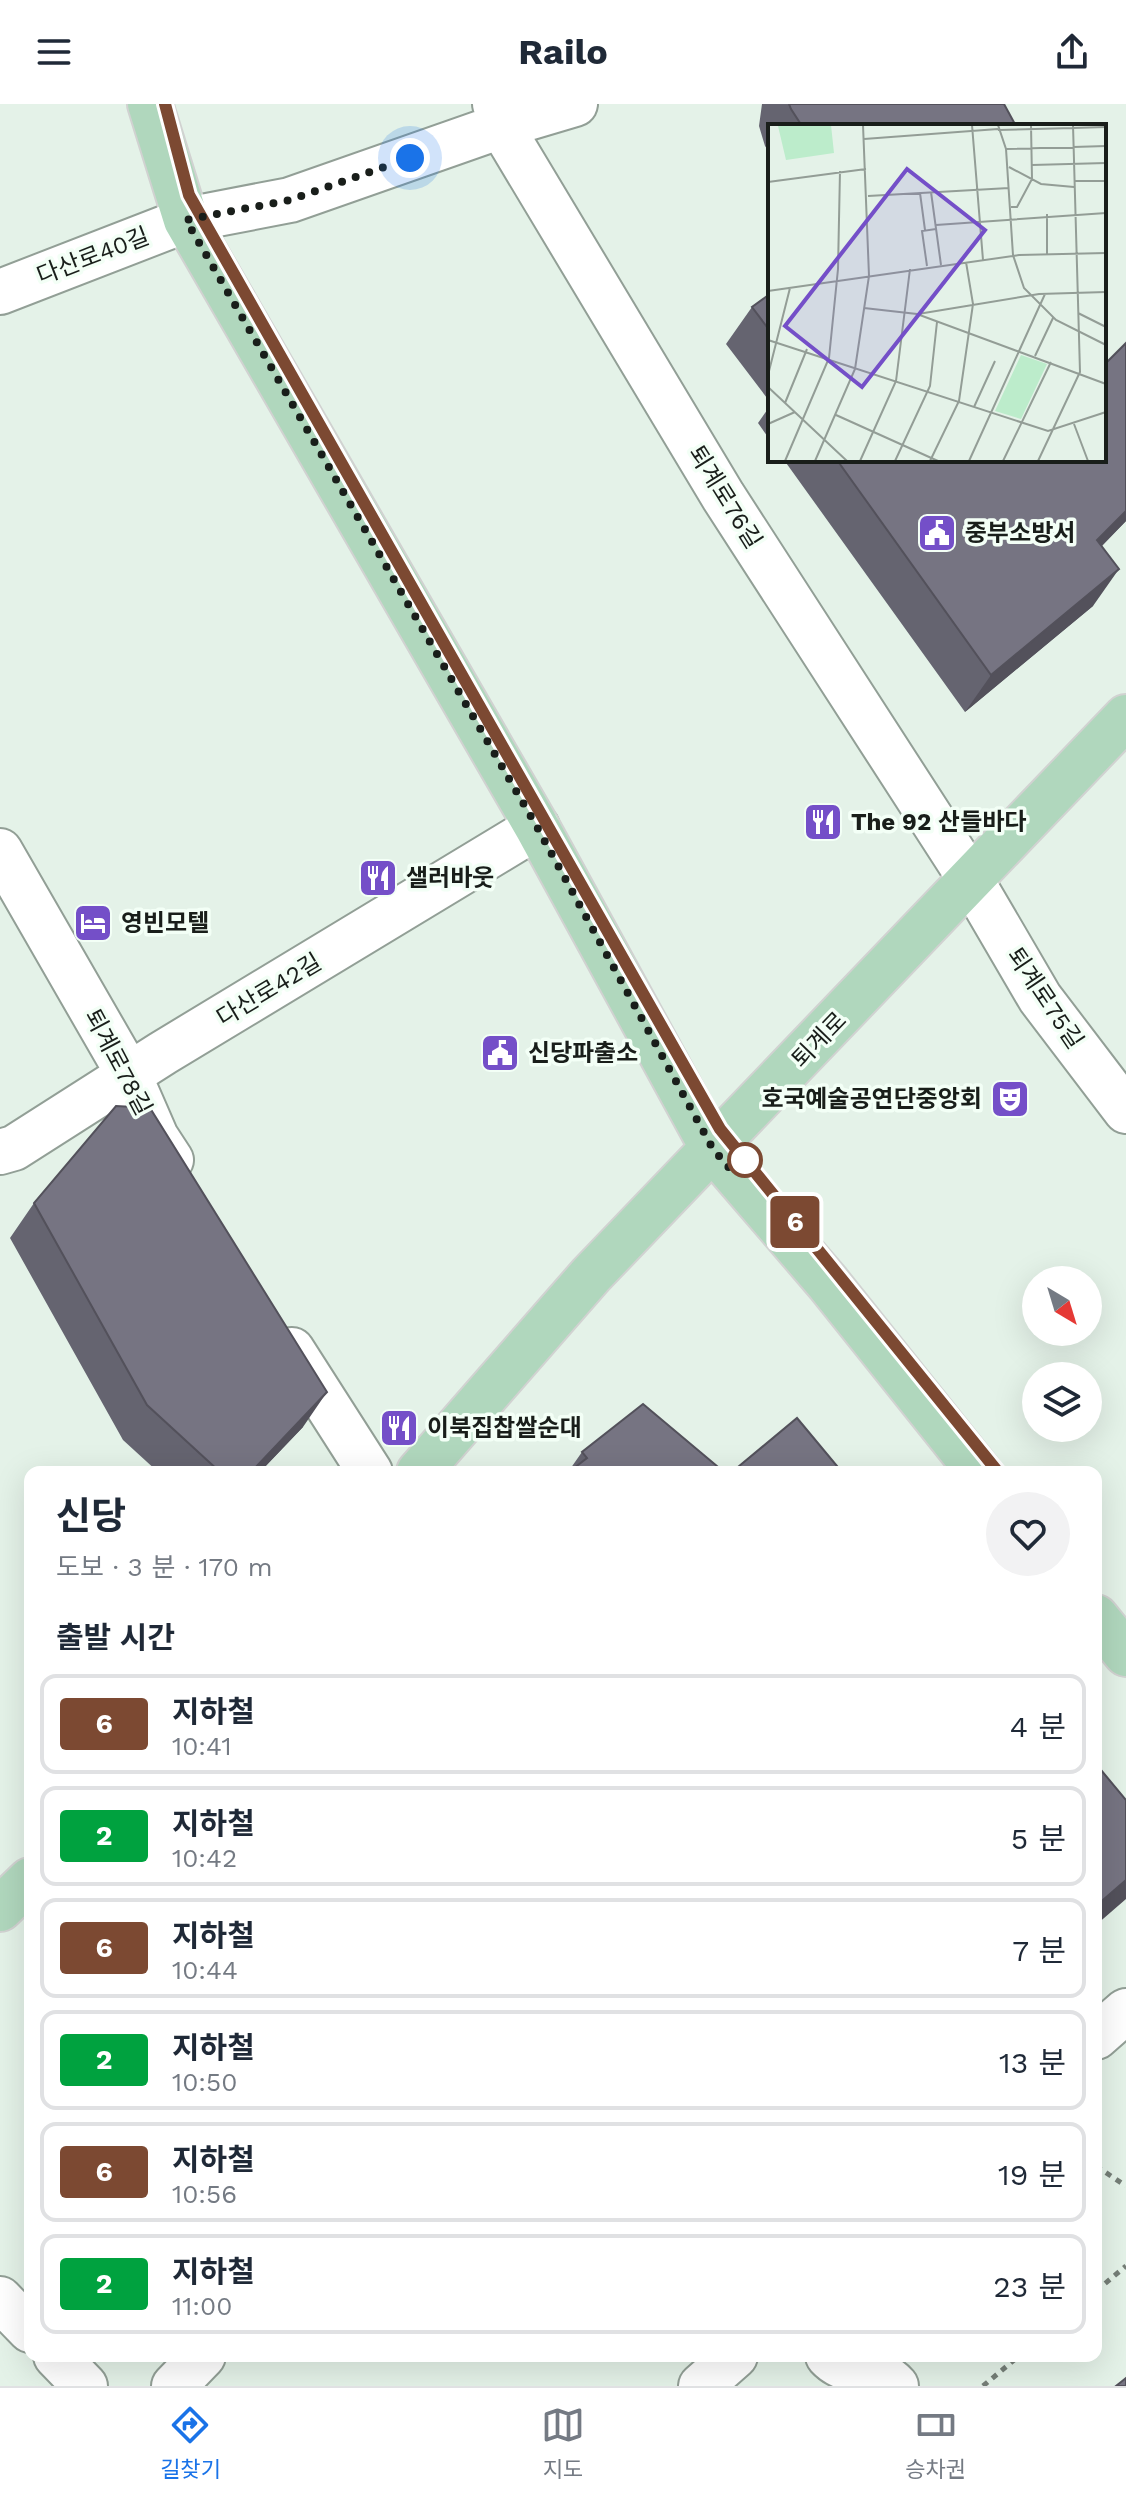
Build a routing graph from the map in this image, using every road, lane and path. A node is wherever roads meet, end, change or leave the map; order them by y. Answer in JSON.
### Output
{"nodes":[{"id":1,"x":150,"y":104,"type":"edge"},
{"id":2,"x":575,"y":104,"type":"edge"},
{"id":3,"x":498,"y":115,"type":"edge"},
{"id":4,"x":186,"y":220,"type":"junction"},
{"id":5,"x":0,"y":292,"type":"edge"},
{"id":6,"x":1126,"y":717,"type":"edge"},
{"id":7,"x":537,"y":827,"type":"junction"},
{"id":8,"x":0,"y":851,"type":"edge"},
{"id":9,"x":971,"y":880,"type":"junction"},
{"id":10,"x":129,"y":1075,"type":"junction"},
{"id":11,"x":1126,"y":1111,"type":"edge"},
{"id":12,"x":713,"y":1149,"type":"junction"},
{"id":13,"x":5,"y":1155,"type":"edge"},
{"id":14,"x":191,"y":1191,"type":"edge"},
{"id":15,"x":267,"y":1311,"type":"edge"},
{"id":16,"x":366,"y":1466,"type":"edge"},
{"id":17,"x":424,"y":1466,"type":"edge"},
{"id":18,"x":974,"y":1466,"type":"edge"},
{"id":19,"x":1102,"y":1624,"type":"edge"},
{"id":20,"x":1126,"y":1654,"type":"edge"},
{"id":21,"x":24,"y":1886,"type":"edge"},
{"id":22,"x":0,"y":1909,"type":"edge"},
{"id":23,"x":1126,"y":2011,"type":"edge"},
{"id":24,"x":1102,"y":2032,"type":"edge"},
{"id":25,"x":1102,"y":2170,"type":"edge"},
{"id":26,"x":1126,"y":2186,"type":"edge"},
{"id":27,"x":1126,"y":2266,"type":"edge"},
{"id":28,"x":1102,"y":2286,"type":"edge"},
{"id":29,"x":0,"y":2299,"type":"edge"},
{"id":30,"x":24,"y":2324,"type":"edge"},
{"id":31,"x":62,"y":2362,"type":"edge"},
{"id":32,"x":197,"y":2362,"type":"edge"},
{"id":33,"x":728,"y":2362,"type":"edge"},
{"id":34,"x":812,"y":2362,"type":"edge"},
{"id":35,"x":834,"y":2362,"type":"edge"},
{"id":36,"x":1012,"y":2362,"type":"edge"},
{"id":37,"x":85,"y":2386,"type":"edge"},
{"id":38,"x":174,"y":2386,"type":"edge"},
{"id":39,"x":701,"y":2386,"type":"edge"},
{"id":40,"x":827,"y":2386,"type":"edge"},
{"id":41,"x":896,"y":2386,"type":"edge"},
{"id":42,"x":983,"y":2386,"type":"edge"}],
"edges":[{"from":1,"to":4,"type":"main road"},
{"from":2,"to":3,"type":"street","name":"다산로40길"},
{"from":3,"to":4,"type":"street","name":"다산로40길"},
{"from":3,"to":9,"type":"street","name":"퇴계로76길"},
{"from":4,"to":5,"type":"street","name":"다산로40길"},
{"from":4,"to":7,"type":"main road"},
{"from":6,"to":9,"type":"main road","name":"퇴계로"},
{"from":7,"to":10,"type":"street","name":"다산로42길"},
{"from":7,"to":12,"type":"main road"},
{"from":8,"to":10,"type":"street","name":"퇴계로78길"},
{"from":9,"to":11,"type":"street","name":"퇴계로75길"},
{"from":9,"to":12,"type":"main road","name":"퇴계로"},
{"from":10,"to":13,"type":"street","name":"다산로42길"},
{"from":10,"to":14,"type":"street","name":"퇴계로78길"},
{"from":12,"to":17,"type":"main road","name":"퇴계로"},
{"from":12,"to":18,"type":"main road"},
{"from":15,"to":16,"type":"street"},
{"from":19,"to":20,"type":"main road"},
{"from":21,"to":22,"type":"main road"},
{"from":23,"to":24,"type":"street"},
{"from":25,"to":26,"type":"path"},
{"from":27,"to":28,"type":"path"},
{"from":29,"to":30,"type":"street"},
{"from":31,"to":37,"type":"street"},
{"from":32,"to":38,"type":"street"},
{"from":33,"to":39,"type":"street"},
{"from":34,"to":40,"type":"street"},
{"from":35,"to":41,"type":"street"},
{"from":36,"to":42,"type":"path"}]}
